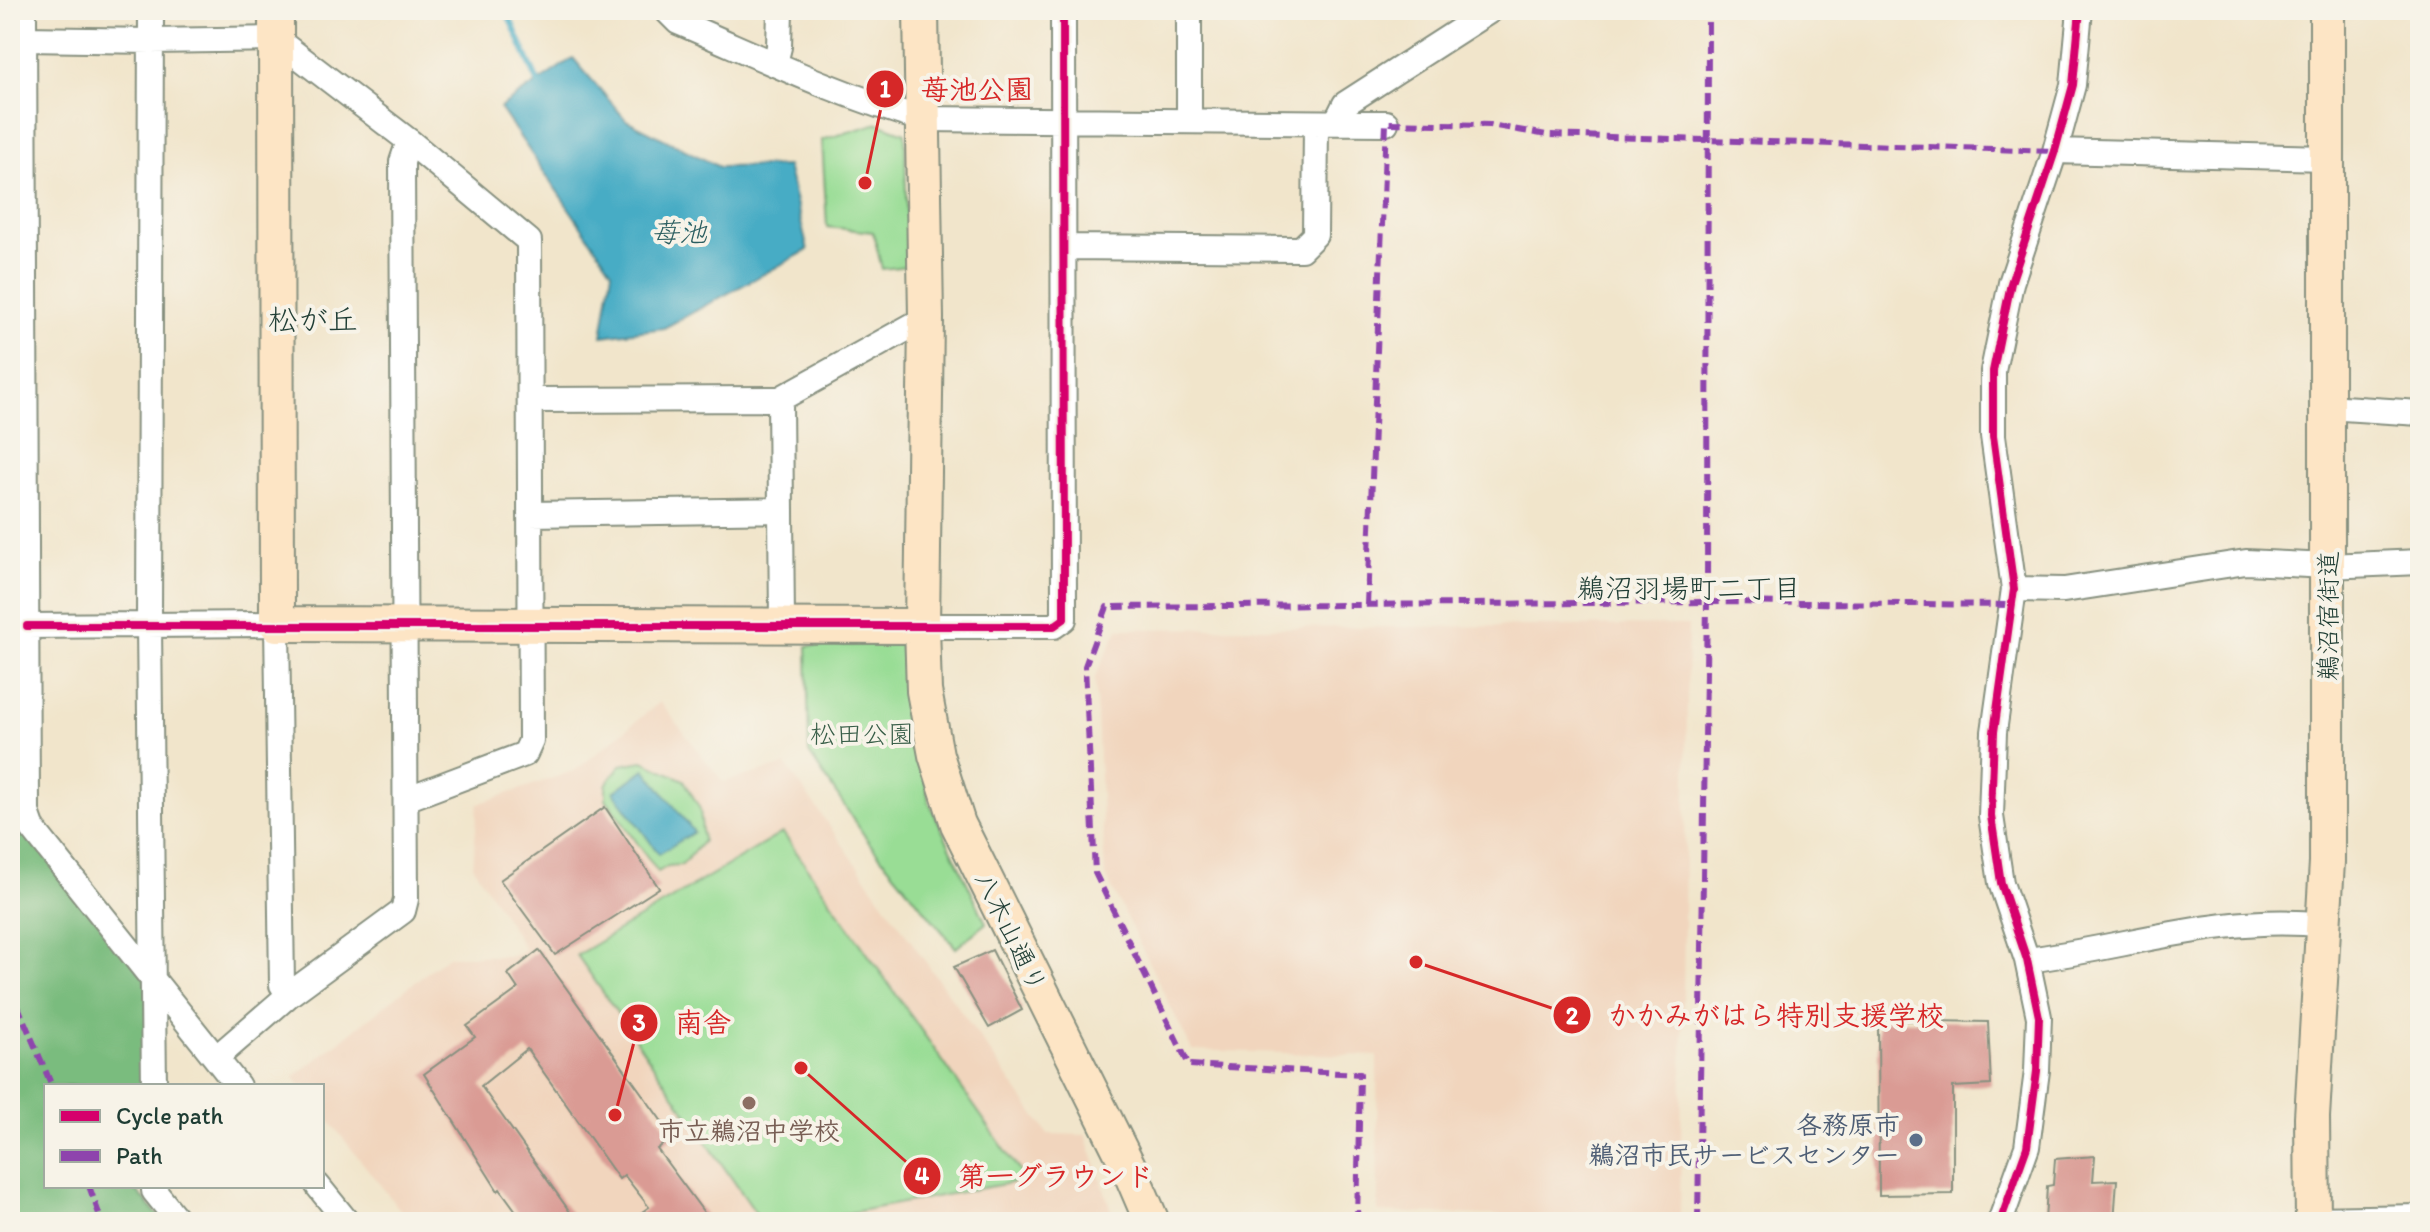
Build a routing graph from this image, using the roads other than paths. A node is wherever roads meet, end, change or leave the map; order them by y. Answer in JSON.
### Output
{"nodes":[{"id":1,"x":24,"y":10,"type":"edge"},
{"id":2,"x":151,"y":10,"type":"edge"},
{"id":3,"x":666,"y":10,"type":"edge"},
{"id":4,"x":780,"y":10,"type":"edge"},
{"id":5,"x":921,"y":10,"type":"edge"},
{"id":6,"x":1063,"y":10,"type":"edge"},
{"id":7,"x":1189,"y":10,"type":"edge"},
{"id":8,"x":1491,"y":10,"type":"edge"},
{"id":9,"x":2080,"y":10,"type":"edge"},
{"id":10,"x":2327,"y":10,"type":"edge"},
{"id":11,"x":276,"y":25,"type":"edge"},
{"id":12,"x":25,"y":39,"type":"junction"},
{"id":13,"x":151,"y":41,"type":"junction"},
{"id":14,"x":775,"y":63,"type":"junction"},
{"id":15,"x":922,"y":119,"type":"junction"},
{"id":16,"x":1064,"y":120,"type":"junction"},
{"id":17,"x":1189,"y":120,"type":"junction"},
{"id":18,"x":1326,"y":122,"type":"junction"},
{"id":19,"x":1386,"y":123,"type":"dead end"},
{"id":20,"x":409,"y":141,"type":"junction"},
{"id":21,"x":2055,"y":151,"type":"junction"},
{"id":22,"x":2326,"y":158,"type":"junction"},
{"id":23,"x":1064,"y":247,"type":"junction"},
{"id":24,"x":926,"y":318,"type":"junction"},
{"id":25,"x":780,"y":399,"type":"junction"},
{"id":26,"x":531,"y":400,"type":"junction"},
{"id":27,"x":2327,"y":407,"type":"junction"},
{"id":28,"x":2420,"y":413,"type":"edge"},
{"id":29,"x":781,"y":510,"type":"junction"},
{"id":30,"x":530,"y":514,"type":"junction"},
{"id":31,"x":2420,"y":562,"type":"edge"},
{"id":32,"x":2328,"y":566,"type":"junction"},
{"id":33,"x":2014,"y":589,"type":"junction"},
{"id":34,"x":277,"y":624,"type":"junction"},
{"id":35,"x":405,"y":624,"type":"junction"},
{"id":36,"x":782,"y":624,"type":"junction"},
{"id":37,"x":149,"y":625,"type":"junction"},
{"id":38,"x":531,"y":625,"type":"junction"},
{"id":39,"x":27,"y":626,"type":"junction"},
{"id":40,"x":922,"y":626,"type":"junction"},
{"id":41,"x":406,"y":799,"type":"junction"},
{"id":42,"x":2324,"y":925,"type":"junction"},
{"id":43,"x":2027,"y":960,"type":"junction"},
{"id":44,"x":155,"y":984,"type":"junction"},
{"id":45,"x":290,"y":994,"type":"junction"},
{"id":46,"x":216,"y":1058,"type":"junction"},
{"id":47,"x":154,"y":1084,"type":"edge"},
{"id":48,"x":236,"y":1084,"type":"edge"},
{"id":49,"x":154,"y":1188,"type":"edge"},
{"id":50,"x":320,"y":1188,"type":"edge"},
{"id":51,"x":2420,"y":1217,"type":"edge"},
{"id":52,"x":1157,"y":1221,"type":"edge"},
{"id":53,"x":2313,"y":1221,"type":"edge"},
{"id":54,"x":179,"y":1222,"type":"edge"},
{"id":55,"x":347,"y":1222,"type":"edge"},
{"id":56,"x":2000,"y":1222,"type":"edge"}],
"edges":[{"from":1,"to":12,"type":"street"},
{"from":2,"to":13,"type":"street"},
{"from":3,"to":14,"type":"street"},
{"from":4,"to":14,"type":"street"},
{"from":5,"to":15,"type":"street"},
{"from":6,"to":16,"type":"street"},
{"from":7,"to":17,"type":"street"},
{"from":8,"to":18,"type":"street"},
{"from":9,"to":21,"type":"street"},
{"from":10,"to":22,"type":"street","name":"鵜沼宿街道"},
{"from":11,"to":13,"type":"street"},
{"from":11,"to":20,"type":"street"},
{"from":11,"to":34,"type":"street"},
{"from":12,"to":13,"type":"street"},
{"from":12,"to":39,"type":"street"},
{"from":13,"to":37,"type":"street"},
{"from":14,"to":15,"type":"street"},
{"from":15,"to":16,"type":"street"},
{"from":15,"to":24,"type":"street","name":"八木山通り"},
{"from":16,"to":17,"type":"street"},
{"from":16,"to":23,"type":"street"},
{"from":17,"to":18,"type":"street"},
{"from":18,"to":19,"type":"street"},
{"from":18,"to":23,"type":"street"},
{"from":20,"to":26,"type":"street"},
{"from":20,"to":35,"type":"street"},
{"from":21,"to":22,"type":"street"},
{"from":21,"to":33,"type":"street"},
{"from":22,"to":27,"type":"street","name":"鵜沼宿街道"},
{"from":23,"to":40,"type":"street"},
{"from":24,"to":25,"type":"street"},
{"from":24,"to":40,"type":"street","name":"八木山通り"},
{"from":25,"to":26,"type":"street"},
{"from":25,"to":29,"type":"street"},
{"from":26,"to":30,"type":"street"},
{"from":27,"to":28,"type":"street"},
{"from":27,"to":32,"type":"street","name":"鵜沼宿街道"},
{"from":29,"to":30,"type":"street"},
{"from":29,"to":36,"type":"street"},
{"from":30,"to":38,"type":"street"},
{"from":31,"to":32,"type":"street"},
{"from":32,"to":33,"type":"street"},
{"from":32,"to":42,"type":"street","name":"鵜沼宿街道"},
{"from":33,"to":43,"type":"street"},
{"from":34,"to":35,"type":"street"},
{"from":34,"to":37,"type":"street"},
{"from":34,"to":45,"type":"street"},
{"from":35,"to":38,"type":"street"},
{"from":35,"to":41,"type":"street"},
{"from":36,"to":38,"type":"street"},
{"from":36,"to":40,"type":"street"},
{"from":37,"to":39,"type":"street"},
{"from":37,"to":44,"type":"street"},
{"from":38,"to":41,"type":"street"},
{"from":39,"to":44,"type":"street"},
{"from":40,"to":52,"type":"street","name":"八木山通り"},
{"from":41,"to":45,"type":"street"},
{"from":42,"to":43,"type":"street"},
{"from":42,"to":53,"type":"street","name":"鵜沼宿街道"},
{"from":43,"to":56,"type":"street"},
{"from":44,"to":46,"type":"street"},
{"from":44,"to":47,"type":"street"},
{"from":45,"to":46,"type":"street"},
{"from":46,"to":48,"type":"street"},
{"from":49,"to":54,"type":"street"},
{"from":50,"to":55,"type":"street"},
{"from":51,"to":53,"type":"street"}]}
